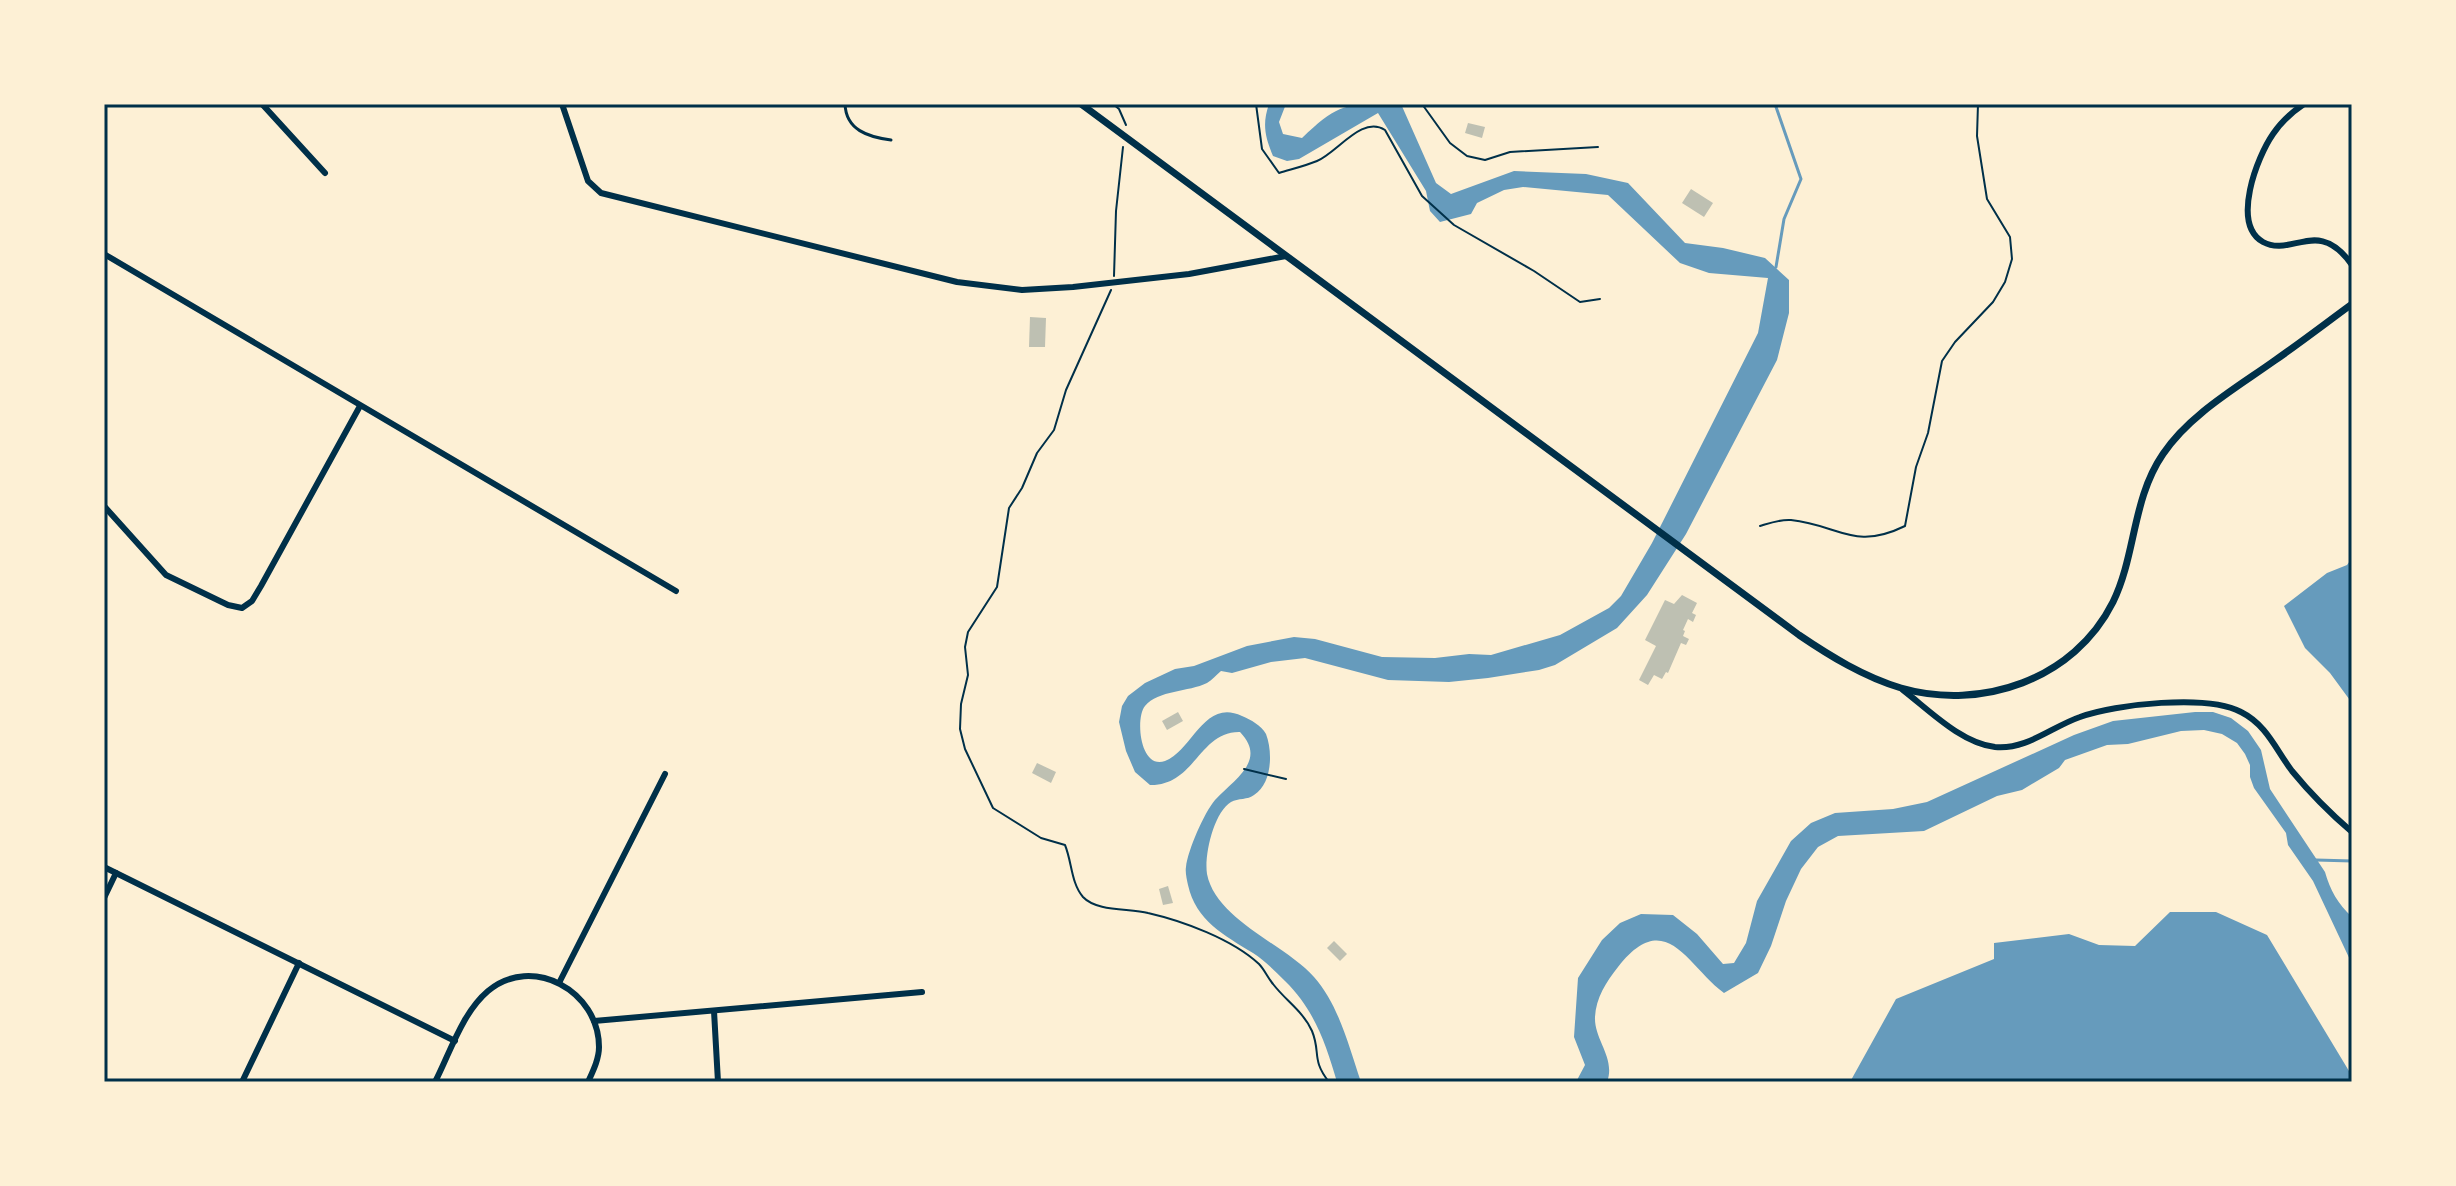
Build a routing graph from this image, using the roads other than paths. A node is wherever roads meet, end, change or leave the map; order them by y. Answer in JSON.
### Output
{"nodes":[{"id":1,"x":262,"y":104,"type":"edge"},
{"id":2,"x":562,"y":104,"type":"edge"},
{"id":3,"x":845,"y":104,"type":"edge"},
{"id":4,"x":1081,"y":104,"type":"edge"},
{"id":5,"x":2304,"y":104,"type":"edge"},
{"id":6,"x":891,"y":140,"type":"dead end"},
{"id":7,"x":325,"y":173,"type":"dead end"},
{"id":8,"x":104,"y":254,"type":"edge"},
{"id":9,"x":1286,"y":256,"type":"junction"},
{"id":10,"x":2352,"y":265,"type":"edge"},
{"id":11,"x":2352,"y":304,"type":"edge"},
{"id":12,"x":360,"y":406,"type":"junction"},
{"id":13,"x":104,"y":506,"type":"edge"},
{"id":14,"x":676,"y":591,"type":"dead end"},
{"id":15,"x":1900,"y":687,"type":"junction"},
{"id":16,"x":665,"y":774,"type":"dead end"},
{"id":17,"x":2352,"y":832,"type":"edge"},
{"id":18,"x":104,"y":867,"type":"edge"},
{"id":19,"x":116,"y":873,"type":"junction"},
{"id":20,"x":104,"y":898,"type":"edge"},
{"id":21,"x":299,"y":963,"type":"junction"},
{"id":22,"x":559,"y":983,"type":"junction"},
{"id":23,"x":922,"y":992,"type":"dead end"},
{"id":24,"x":714,"y":1011,"type":"junction"},
{"id":25,"x":594,"y":1021,"type":"junction"},
{"id":26,"x":455,"y":1041,"type":"junction"},
{"id":27,"x":242,"y":1082,"type":"edge"},
{"id":28,"x":435,"y":1082,"type":"edge"},
{"id":29,"x":588,"y":1082,"type":"edge"},
{"id":30,"x":718,"y":1082,"type":"edge"}],
"edges":[{"from":1,"to":7,"type":"street"},
{"from":2,"to":9,"type":"street"},
{"from":3,"to":6,"type":"lane"},
{"from":4,"to":9,"type":"street"},
{"from":5,"to":10,"type":"street"},
{"from":8,"to":12,"type":"street"},
{"from":9,"to":15,"type":"street"},
{"from":11,"to":15,"type":"street"},
{"from":12,"to":13,"type":"street"},
{"from":12,"to":14,"type":"street"},
{"from":15,"to":17,"type":"street"},
{"from":16,"to":22,"type":"street"},
{"from":18,"to":19,"type":"street"},
{"from":19,"to":20,"type":"street"},
{"from":19,"to":21,"type":"street"},
{"from":21,"to":26,"type":"street"},
{"from":21,"to":27,"type":"street"},
{"from":22,"to":25,"type":"street"},
{"from":22,"to":26,"type":"street"},
{"from":23,"to":24,"type":"street"},
{"from":24,"to":25,"type":"street"},
{"from":24,"to":30,"type":"street"},
{"from":25,"to":29,"type":"street"},
{"from":26,"to":28,"type":"street"}]}
